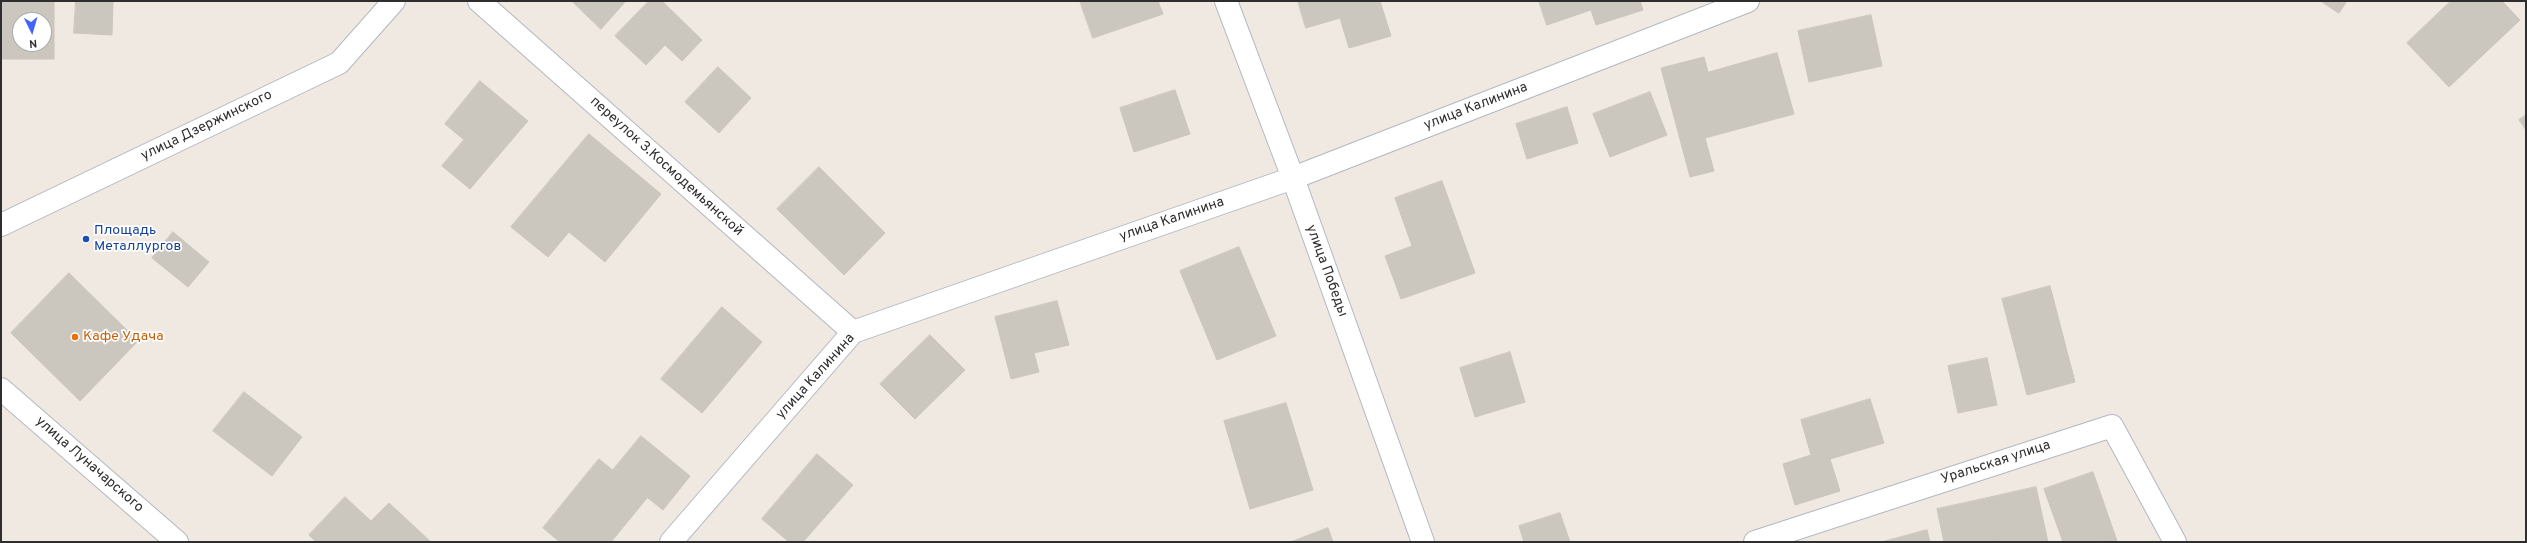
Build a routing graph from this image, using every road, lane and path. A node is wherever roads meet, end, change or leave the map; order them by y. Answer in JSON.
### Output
{"nodes":[{"id":1,"x":394,"y":1,"type":"edge"},
{"id":2,"x":479,"y":1,"type":"edge"},
{"id":3,"x":1226,"y":1,"type":"edge"},
{"id":4,"x":1748,"y":1,"type":"edge"},
{"id":5,"x":1293,"y":178,"type":"junction"},
{"id":6,"x":1,"y":224,"type":"edge"},
{"id":7,"x":853,"y":332,"type":"junction"},
{"id":8,"x":1,"y":389,"type":"edge"},
{"id":9,"x":177,"y":542,"type":"edge"},
{"id":10,"x":671,"y":542,"type":"edge"},
{"id":11,"x":1423,"y":542,"type":"edge"},
{"id":12,"x":1755,"y":542,"type":"edge"},
{"id":13,"x":2175,"y":542,"type":"edge"}],
"edges":[{"from":1,"to":6,"type":"street","name":"улица Дзержинского"},
{"from":2,"to":7,"type":"street","name":"переулок З.Космодемьянской"},
{"from":3,"to":5,"type":"street","name":"улица Победы"},
{"from":4,"to":5,"type":"street","name":"улица Калинина"},
{"from":5,"to":7,"type":"street","name":"улица Калинина"},
{"from":5,"to":11,"type":"street","name":"улица Победы"},
{"from":7,"to":10,"type":"street","name":"улица Калинина"},
{"from":8,"to":9,"type":"street","name":"улица Луначарского"},
{"from":12,"to":13,"type":"street","name":"Уральская улица"}]}
